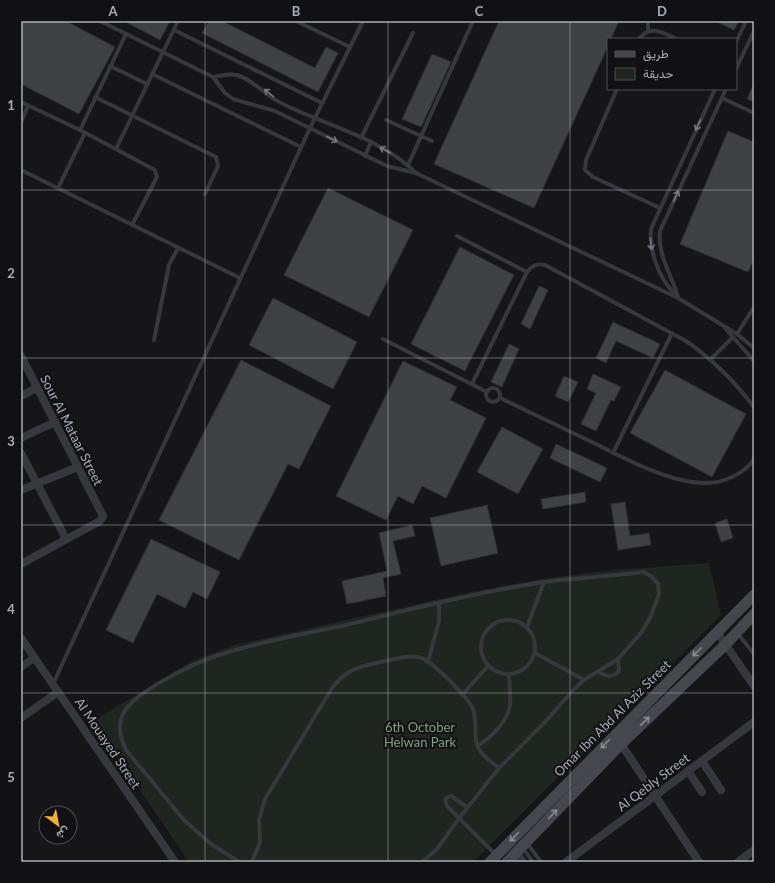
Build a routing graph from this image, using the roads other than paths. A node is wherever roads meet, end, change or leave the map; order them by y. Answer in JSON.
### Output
{"nodes":[{"id":1,"x":100,"y":21,"type":"edge"},
{"id":2,"x":178,"y":21,"type":"edge"},
{"id":3,"x":296,"y":21,"type":"edge"},
{"id":4,"x":363,"y":21,"type":"edge"},
{"id":5,"x":473,"y":21,"type":"edge"},
{"id":6,"x":648,"y":21,"type":"edge"},
{"id":7,"x":746,"y":21,"type":"edge"},
{"id":8,"x":174,"y":30,"type":"junction"},
{"id":9,"x":648,"y":31,"type":"junction"},
{"id":10,"x":754,"y":31,"type":"edge"},
{"id":11,"x":413,"y":33,"type":"dead end"},
{"id":12,"x":126,"y":34,"type":"junction"},
{"id":13,"x":640,"y":38,"type":"edge"},
{"id":14,"x":675,"y":38,"type":"edge"},
{"id":15,"x":737,"y":40,"type":"edge"},
{"id":16,"x":350,"y":47,"type":"junction"},
{"id":17,"x":163,"y":52,"type":"junction"},
{"id":18,"x":110,"y":66,"type":"junction"},
{"id":19,"x":737,"y":67,"type":"edge"},
{"id":20,"x":152,"y":74,"type":"junction"},
{"id":21,"x":213,"y":77,"type":"junction"},
{"id":22,"x":147,"y":84,"type":"junction"},
{"id":23,"x":617,"y":90,"type":"edge"},
{"id":24,"x":715,"y":90,"type":"edge"},
{"id":25,"x":726,"y":90,"type":"edge"},
{"id":26,"x":96,"y":97,"type":"junction"},
{"id":27,"x":722,"y":98,"type":"junction"},
{"id":28,"x":21,"y":102,"type":"edge"},
{"id":29,"x":322,"y":103,"type":"junction"},
{"id":30,"x":28,"y":106,"type":"junction"},
{"id":31,"x":754,"y":113,"type":"edge"},
{"id":32,"x":132,"y":115,"type":"junction"},
{"id":33,"x":315,"y":118,"type":"junction"},
{"id":34,"x":386,"y":120,"type":"dead end"},
{"id":35,"x":21,"y":122,"type":"edge"},
{"id":36,"x":310,"y":128,"type":"junction"},
{"id":37,"x":80,"y":130,"type":"junction"},
{"id":38,"x":85,"y":133,"type":"junction"},
{"id":39,"x":421,"y":136,"type":"junction"},
{"id":40,"x":361,"y":138,"type":"junction"},
{"id":41,"x":432,"y":141,"type":"dead end"},
{"id":42,"x":371,"y":142,"type":"junction"},
{"id":43,"x":301,"y":147,"type":"junction"},
{"id":44,"x":116,"y":149,"type":"junction"},
{"id":45,"x":365,"y":156,"type":"junction"},
{"id":46,"x":408,"y":165,"type":"junction"},
{"id":47,"x":21,"y":170,"type":"edge"},
{"id":48,"x":416,"y":173,"type":"junction"},
{"id":49,"x":58,"y":188,"type":"junction"},
{"id":50,"x":205,"y":194,"type":"dead end"},
{"id":51,"x":660,"y":208,"type":"junction"},
{"id":52,"x":132,"y":225,"type":"junction"},
{"id":53,"x":457,"y":236,"type":"dead end"},
{"id":54,"x":178,"y":248,"type":"junction"},
{"id":55,"x":527,"y":272,"type":"junction"},
{"id":56,"x":240,"y":278,"type":"junction"},
{"id":57,"x":678,"y":298,"type":"junction"},
{"id":58,"x":754,"y":307,"type":"edge"},
{"id":59,"x":723,"y":326,"type":"junction"},
{"id":60,"x":672,"y":333,"type":"junction"},
{"id":61,"x":737,"y":334,"type":"junction"},
{"id":62,"x":732,"y":338,"type":"junction"},
{"id":63,"x":383,"y":339,"type":"dead end"},
{"id":64,"x":154,"y":340,"type":"dead end"},
{"id":65,"x":754,"y":348,"type":"edge"},
{"id":66,"x":21,"y":356,"type":"edge"},
{"id":67,"x":710,"y":360,"type":"junction"},
{"id":68,"x":754,"y":361,"type":"edge"},
{"id":69,"x":472,"y":384,"type":"junction"},
{"id":70,"x":37,"y":388,"type":"junction"},
{"id":71,"x":487,"y":392,"type":"junction"},
{"id":72,"x":21,"y":396,"type":"edge"},
{"id":73,"x":500,"y":398,"type":"junction"},
{"id":74,"x":754,"y":407,"type":"edge"},
{"id":75,"x":55,"y":422,"type":"junction"},
{"id":76,"x":21,"y":438,"type":"edge"},
{"id":77,"x":21,"y":453,"type":"edge"},
{"id":78,"x":613,"y":453,"type":"junction"},
{"id":79,"x":753,"y":462,"type":"edge"},
{"id":80,"x":78,"y":467,"type":"junction"},
{"id":81,"x":36,"y":484,"type":"junction"},
{"id":82,"x":21,"y":490,"type":"edge"},
{"id":83,"x":66,"y":539,"type":"junction"},
{"id":84,"x":21,"y":564,"type":"edge"},
{"id":85,"x":544,"y":582,"type":"junction"},
{"id":86,"x":754,"y":595,"type":"edge"},
{"id":87,"x":439,"y":603,"type":"junction"},
{"id":88,"x":754,"y":614,"type":"edge"},
{"id":89,"x":527,"y":627,"type":"junction"},
{"id":90,"x":717,"y":632,"type":"junction"},
{"id":91,"x":736,"y":632,"type":"junction"},
{"id":92,"x":21,"y":638,"type":"edge"},
{"id":93,"x":726,"y":644,"type":"junction"},
{"id":94,"x":535,"y":653,"type":"junction"},
{"id":95,"x":754,"y":654,"type":"edge"},
{"id":96,"x":34,"y":658,"type":"junction"},
{"id":97,"x":618,"y":659,"type":"junction"},
{"id":98,"x":428,"y":662,"type":"junction"},
{"id":99,"x":488,"y":666,"type":"junction"},
{"id":100,"x":21,"y":667,"type":"edge"},
{"id":101,"x":599,"y":672,"type":"junction"},
{"id":102,"x":509,"y":675,"type":"junction"},
{"id":103,"x":584,"y":680,"type":"junction"},
{"id":104,"x":52,"y":684,"type":"junction"},
{"id":105,"x":754,"y":686,"type":"edge"},
{"id":106,"x":58,"y":692,"type":"junction"},
{"id":107,"x":462,"y":696,"type":"junction"},
{"id":108,"x":21,"y":718,"type":"edge"},
{"id":109,"x":754,"y":722,"type":"edge"},
{"id":110,"x":621,"y":744,"type":"junction"},
{"id":111,"x":478,"y":746,"type":"junction"},
{"id":112,"x":702,"y":761,"type":"junction"},
{"id":113,"x":499,"y":768,"type":"junction"},
{"id":114,"x":688,"y":772,"type":"junction"},
{"id":115,"x":721,"y":790,"type":"dead end"},
{"id":116,"x":702,"y":792,"type":"dead end"},
{"id":117,"x":656,"y":795,"type":"junction"},
{"id":118,"x":467,"y":807,"type":"junction"},
{"id":119,"x":460,"y":817,"type":"junction"},
{"id":120,"x":522,"y":847,"type":"junction"},
{"id":121,"x":754,"y":850,"type":"edge"},
{"id":122,"x":494,"y":859,"type":"edge"},
{"id":123,"x":175,"y":862,"type":"edge"},
{"id":124,"x":239,"y":862,"type":"edge"},
{"id":125,"x":252,"y":862,"type":"edge"},
{"id":126,"x":422,"y":862,"type":"edge"},
{"id":127,"x":507,"y":862,"type":"edge"},
{"id":128,"x":523,"y":862,"type":"edge"},
{"id":129,"x":533,"y":862,"type":"edge"},
{"id":130,"x":541,"y":862,"type":"edge"},
{"id":131,"x":566,"y":862,"type":"edge"},
{"id":132,"x":699,"y":862,"type":"edge"},
{"id":133,"x":738,"y":862,"type":"edge"}],
"edges":[{"from":1,"to":12,"type":"lane"},
{"from":2,"to":8,"type":"lane"},
{"from":3,"to":16,"type":"lane"},
{"from":4,"to":16,"type":"lane"},
{"from":5,"to":39,"type":"lane"},
{"from":6,"to":9,"type":"lane"},
{"from":7,"to":15,"type":"lane"},
{"from":8,"to":17,"type":"lane"},
{"from":8,"to":29,"type":"lane"},
{"from":9,"to":13,"type":"lane"},
{"from":9,"to":14,"type":"lane"},
{"from":10,"to":19,"type":"lane"},
{"from":11,"to":40,"type":"lane"},
{"from":12,"to":17,"type":"lane"},
{"from":12,"to":18,"type":"lane"},
{"from":16,"to":29,"type":"lane"},
{"from":17,"to":20,"type":"lane"},
{"from":17,"to":21,"type":"lane"},
{"from":18,"to":22,"type":"lane"},
{"from":18,"to":26,"type":"lane"},
{"from":20,"to":22,"type":"lane"},
{"from":20,"to":43,"type":"lane"},
{"from":33,"to":21,"type":"lane","one_way":true},
{"from":21,"to":36,"type":"lane"},
{"from":22,"to":32,"type":"lane"},
{"from":23,"to":51,"type":"lane"},
{"from":24,"to":51,"type":"lane","one_way":true},
{"from":25,"to":27,"type":"lane"},
{"from":26,"to":32,"type":"lane"},
{"from":26,"to":37,"type":"lane"},
{"from":27,"to":31,"type":"lane"},
{"from":57,"to":27,"type":"lane","one_way":true},
{"from":28,"to":30,"type":"lane"},
{"from":29,"to":33,"type":"lane"},
{"from":30,"to":35,"type":"lane"},
{"from":30,"to":37,"type":"lane"},
{"from":32,"to":44,"type":"lane"},
{"from":32,"to":50,"type":"lane"},
{"from":33,"to":36,"type":"lane"},
{"from":33,"to":40,"type":"lane"},
{"from":34,"to":39,"type":"lane"},
{"from":36,"to":43,"type":"lane"},
{"from":36,"to":45,"type":"lane","one_way":true},
{"from":37,"to":38,"type":"lane"},
{"from":38,"to":44,"type":"lane"},
{"from":38,"to":49,"type":"lane"},
{"from":39,"to":41,"type":"lane"},
{"from":39,"to":46,"type":"lane"},
{"from":40,"to":42,"type":"lane"},
{"from":42,"to":45,"type":"lane"},
{"from":46,"to":42,"type":"lane","one_way":true},
{"from":43,"to":56,"type":"lane"},
{"from":44,"to":52,"type":"lane"},
{"from":45,"to":48,"type":"lane"},
{"from":46,"to":48,"type":"lane"},
{"from":47,"to":49,"type":"lane"},
{"from":48,"to":57,"type":"lane"},
{"from":49,"to":52,"type":"lane"},
{"from":51,"to":57,"type":"lane","one_way":true},
{"from":52,"to":54,"type":"lane"},
{"from":53,"to":55,"type":"lane"},
{"from":54,"to":56,"type":"lane"},
{"from":54,"to":64,"type":"lane"},
{"from":55,"to":60,"type":"lane"},
{"from":55,"to":69,"type":"lane"},
{"from":56,"to":104,"type":"lane"},
{"from":57,"to":59,"type":"lane"},
{"from":58,"to":61,"type":"lane"},
{"from":59,"to":61,"type":"lane"},
{"from":59,"to":62,"type":"lane"},
{"from":60,"to":67,"type":"lane"},
{"from":60,"to":78,"type":"lane"},
{"from":61,"to":65,"type":"lane"},
{"from":62,"to":67,"type":"lane"},
{"from":62,"to":68,"type":"lane"},
{"from":63,"to":69,"type":"lane"},
{"from":66,"to":70,"type":"street","name":"Sour Al Mataar Street"},
{"from":67,"to":74,"type":"lane"},
{"from":69,"to":71,"type":"lane"},
{"from":70,"to":72,"type":"street"},
{"from":70,"to":75,"type":"street","name":"Sour Al Mataar Street"},
{"from":71,"to":73,"type":"lane"},
{"from":71,"to":73,"type":"lane"},
{"from":73,"to":78,"type":"lane"},
{"from":75,"to":76,"type":"street"},
{"from":75,"to":80,"type":"street","name":"Sour Al Mataar Street"},
{"from":77,"to":81,"type":"street"},
{"from":78,"to":79,"type":"lane"},
{"from":80,"to":81,"type":"street"},
{"from":80,"to":83,"type":"street","name":"Sour Al Mataar Street"},
{"from":81,"to":82,"type":"street"},
{"from":81,"to":83,"type":"street"},
{"from":83,"to":84,"type":"street"},
{"from":85,"to":87,"type":"lane"},
{"from":85,"to":89,"type":"lane"},
{"from":85,"to":97,"type":"lane"},
{"from":86,"to":90,"type":"main road","name":"Omar Ibn Abd Al Aziz Street"},
{"from":87,"to":98,"type":"lane"},
{"from":87,"to":124,"type":"lane"},
{"from":88,"to":91,"type":"main road","name":"Omar Ibn Abd Al Aziz Street"},
{"from":89,"to":94,"type":"lane"},
{"from":89,"to":99,"type":"lane"},
{"from":90,"to":93,"type":"street"},
{"from":90,"to":122,"type":"main road","name":"Omar Ibn Abd Al Aziz Street","one_way":true},
{"from":91,"to":93,"type":"main road","name":"Omar Ibn Abd Al Aziz Street"},
{"from":91,"to":95,"type":"lane"},
{"from":92,"to":96,"type":"street","name":"Al Mouayed Street"},
{"from":93,"to":105,"type":"street"},
{"from":110,"to":93,"type":"main road","name":"Omar Ibn Abd Al Aziz Street","one_way":true},
{"from":94,"to":102,"type":"lane"},
{"from":94,"to":103,"type":"lane"},
{"from":96,"to":100,"type":"street"},
{"from":96,"to":104,"type":"street","name":"Al Mouayed Street"},
{"from":97,"to":101,"type":"lane"},
{"from":97,"to":101,"type":"lane"},
{"from":98,"to":107,"type":"lane"},
{"from":98,"to":125,"type":"lane"},
{"from":99,"to":102,"type":"lane"},
{"from":99,"to":107,"type":"lane"},
{"from":101,"to":103,"type":"lane"},
{"from":102,"to":111,"type":"lane"},
{"from":103,"to":113,"type":"lane"},
{"from":104,"to":106,"type":"street","name":"Al Mouayed Street"},
{"from":106,"to":108,"type":"street"},
{"from":106,"to":123,"type":"street","name":"Al Mouayed Street"},
{"from":107,"to":111,"type":"lane"},
{"from":109,"to":112,"type":"street","name":"Al Qebly Street"},
{"from":110,"to":117,"type":"street"},
{"from":120,"to":110,"type":"main road","name":"Omar Ibn Abd Al Aziz Street","one_way":true},
{"from":111,"to":113,"type":"lane"},
{"from":112,"to":114,"type":"street","name":"Al Qebly Street"},
{"from":112,"to":115,"type":"street"},
{"from":113,"to":118,"type":"lane"},
{"from":114,"to":116,"type":"street"},
{"from":114,"to":117,"type":"street","name":"Al Qebly Street"},
{"from":117,"to":131,"type":"street","name":"Al Qebly Street"},
{"from":117,"to":132,"type":"street"},
{"from":118,"to":119,"type":"lane"},
{"from":118,"to":119,"type":"lane"},
{"from":119,"to":122,"type":"lane"},
{"from":119,"to":126,"type":"lane"},
{"from":120,"to":127,"type":"main road","name":"Omar Ibn Abd Al Aziz Street"},
{"from":120,"to":128,"type":"street"},
{"from":120,"to":129,"type":"lane"},
{"from":120,"to":130,"type":"lane"},
{"from":121,"to":133,"type":"street"}]}
